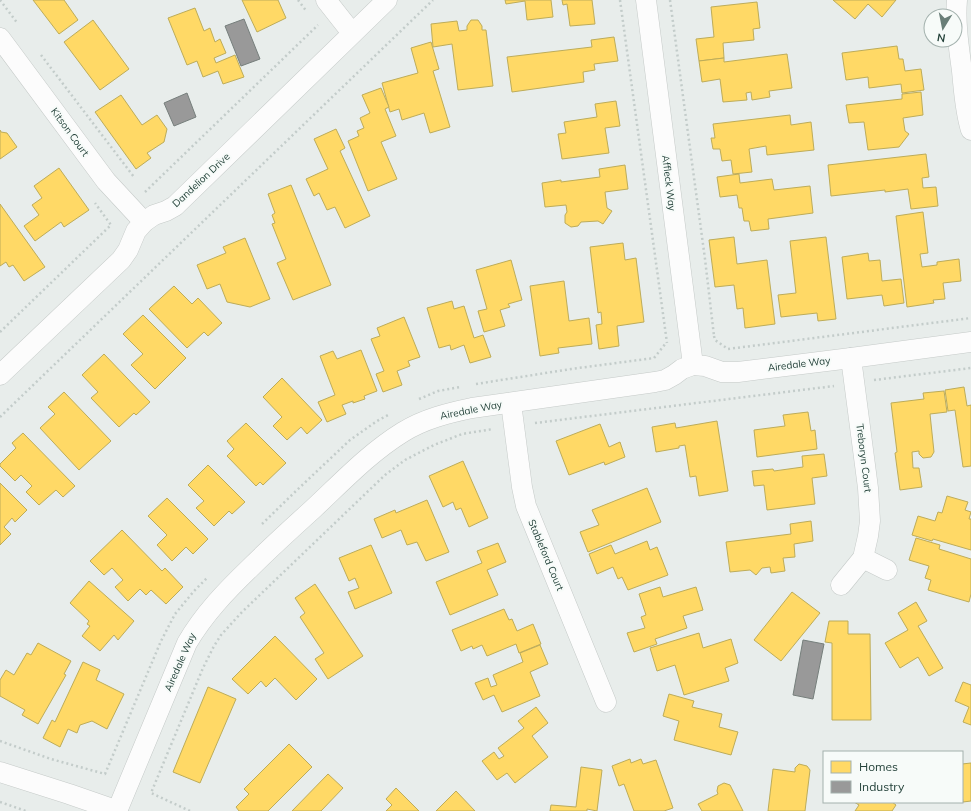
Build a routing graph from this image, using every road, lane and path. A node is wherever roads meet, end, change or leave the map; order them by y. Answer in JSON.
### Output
{"nodes":[{"id":1,"x":0,"y":0,"type":"edge"},
{"id":2,"x":326,"y":0,"type":"edge"},
{"id":3,"x":387,"y":0,"type":"edge"},
{"id":4,"x":433,"y":0,"type":"edge"},
{"id":5,"x":620,"y":0,"type":"edge"},
{"id":6,"x":646,"y":0,"type":"edge"},
{"id":7,"x":670,"y":0,"type":"edge"},
{"id":8,"x":957,"y":0,"type":"edge"},
{"id":9,"x":319,"y":24,"type":"dead end"},
{"id":10,"x":19,"y":25,"type":"dead end"},
{"id":11,"x":352,"y":33,"type":"junction"},
{"id":12,"x":0,"y":38,"type":"edge"},
{"id":13,"x":38,"y":50,"type":"dead end"},
{"id":14,"x":971,"y":130,"type":"edge"},
{"id":15,"x":136,"y":180,"type":"dead end"},
{"id":16,"x":140,"y":186,"type":"dead end"},
{"id":17,"x":144,"y":222,"type":"junction"},
{"id":18,"x":111,"y":225,"type":"dead end"},
{"id":19,"x":971,"y":318,"type":"edge"},
{"id":20,"x":0,"y":332,"type":"edge"},
{"id":21,"x":714,"y":336,"type":"junction"},
{"id":22,"x":707,"y":337,"type":"dead end"},
{"id":23,"x":673,"y":342,"type":"dead end"},
{"id":24,"x":971,"y":342,"type":"edge"},
{"id":25,"x":851,"y":358,"type":"junction"},
{"id":26,"x":692,"y":365,"type":"junction"},
{"id":27,"x":971,"y":368,"type":"edge"},
{"id":28,"x":0,"y":375,"type":"edge"},
{"id":29,"x":867,"y":382,"type":"dead end"},
{"id":30,"x":841,"y":385,"type":"dead end"},
{"id":31,"x":511,"y":402,"type":"junction"},
{"id":32,"x":0,"y":417,"type":"edge"},
{"id":33,"x":529,"y":424,"type":"dead end"},
{"id":34,"x":498,"y":428,"type":"dead end"},
{"id":35,"x":863,"y":558,"type":"junction"},
{"id":36,"x":887,"y":570,"type":"dead end"},
{"id":37,"x":841,"y":585,"type":"dead end"},
{"id":38,"x":606,"y":702,"type":"dead end"},
{"id":39,"x":0,"y":741,"type":"edge"},
{"id":40,"x":0,"y":772,"type":"edge"},
{"id":41,"x":105,"y":774,"type":"dead end"},
{"id":42,"x":0,"y":802,"type":"edge"},
{"id":43,"x":26,"y":811,"type":"edge"},
{"id":44,"x":117,"y":811,"type":"edge"},
{"id":45,"x":190,"y":811,"type":"edge"}],
"edges":[{"from":1,"to":10,"type":"path"},
{"from":2,"to":11,"type":"street"},
{"from":3,"to":11,"type":"street","name":"Dandelion Drive"},
{"from":4,"to":32,"type":"path"},
{"from":5,"to":23,"type":"path"},
{"from":6,"to":26,"type":"street","name":"Affleck Way"},
{"from":7,"to":21,"type":"path"},
{"from":8,"to":14,"type":"street"},
{"from":9,"to":16,"type":"path"},
{"from":11,"to":17,"type":"street","name":"Dandelion Drive"},
{"from":12,"to":17,"type":"street","name":"Kitson Court"},
{"from":13,"to":15,"type":"path"},
{"from":17,"to":28,"type":"street","name":"Dandelion Drive"},
{"from":18,"to":20,"type":"path"},
{"from":19,"to":21,"type":"path"},
{"from":21,"to":22,"type":"path"},
{"from":24,"to":25,"type":"street","name":"Airedale Way"},
{"from":25,"to":26,"type":"street","name":"Airedale Way"},
{"from":25,"to":35,"type":"street","name":"Treboryn Court"},
{"from":26,"to":31,"type":"street","name":"Airedale Way"},
{"from":27,"to":29,"type":"path"},
{"from":30,"to":33,"type":"path"},
{"from":31,"to":38,"type":"street","name":"Stableford Court"},
{"from":31,"to":44,"type":"street","name":"Airedale Way"},
{"from":34,"to":45,"type":"path"},
{"from":35,"to":36,"type":"street"},
{"from":35,"to":37,"type":"street","name":"Treboryn Court"},
{"from":39,"to":41,"type":"path"},
{"from":40,"to":44,"type":"street"},
{"from":42,"to":43,"type":"path"}]}
